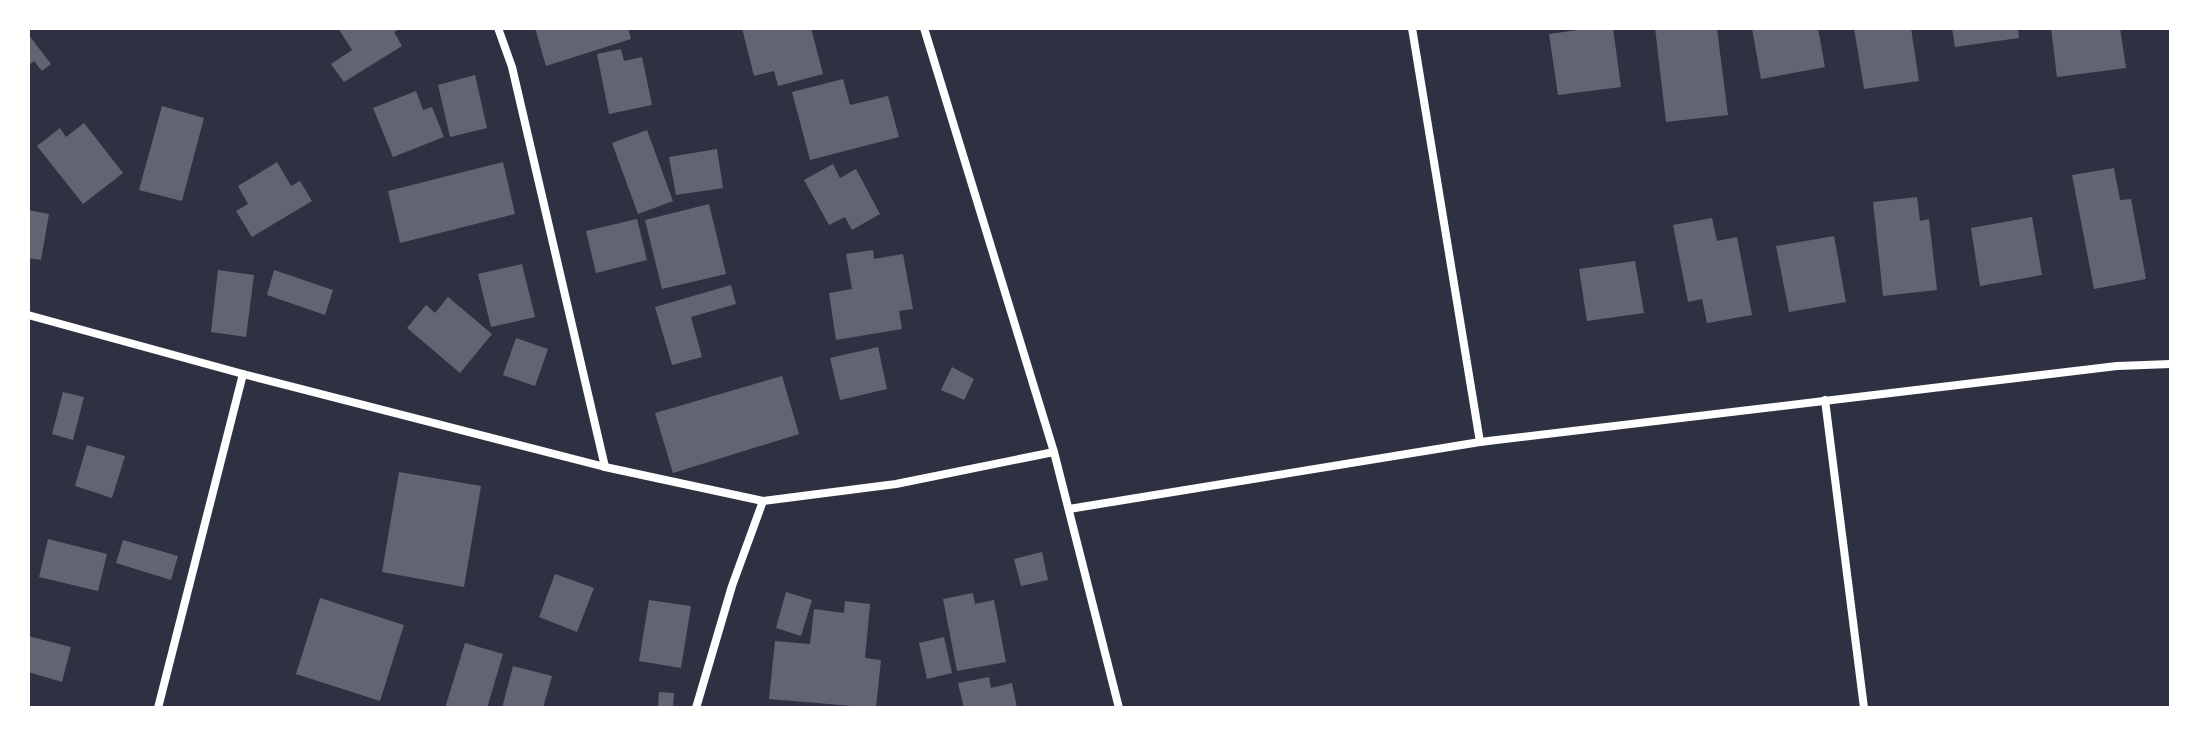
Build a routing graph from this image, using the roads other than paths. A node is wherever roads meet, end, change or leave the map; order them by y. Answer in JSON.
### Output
{"nodes":[{"id":1,"x":498,"y":28,"type":"edge"},
{"id":2,"x":924,"y":28,"type":"edge"},
{"id":3,"x":1412,"y":28,"type":"edge"},
{"id":4,"x":28,"y":315,"type":"edge"},
{"id":5,"x":2171,"y":364,"type":"edge"},
{"id":6,"x":243,"y":374,"type":"junction"},
{"id":7,"x":1825,"y":400,"type":"junction"},
{"id":8,"x":1480,"y":442,"type":"junction"},
{"id":9,"x":1054,"y":452,"type":"junction"},
{"id":10,"x":605,"y":467,"type":"junction"},
{"id":11,"x":763,"y":501,"type":"junction"},
{"id":12,"x":1069,"y":509,"type":"junction"},
{"id":13,"x":158,"y":708,"type":"edge"},
{"id":14,"x":696,"y":708,"type":"edge"},
{"id":15,"x":1119,"y":708,"type":"edge"},
{"id":16,"x":1864,"y":708,"type":"edge"}],
"edges":[{"from":1,"to":10,"type":"street"},
{"from":2,"to":9,"type":"street"},
{"from":3,"to":8,"type":"street"},
{"from":4,"to":6,"type":"street"},
{"from":5,"to":7,"type":"street"},
{"from":6,"to":10,"type":"street"},
{"from":6,"to":13,"type":"street"},
{"from":7,"to":8,"type":"street"},
{"from":7,"to":16,"type":"street"},
{"from":8,"to":12,"type":"street"},
{"from":9,"to":11,"type":"street"},
{"from":9,"to":12,"type":"street"},
{"from":10,"to":11,"type":"street"},
{"from":11,"to":14,"type":"street"},
{"from":12,"to":15,"type":"street"}]}
